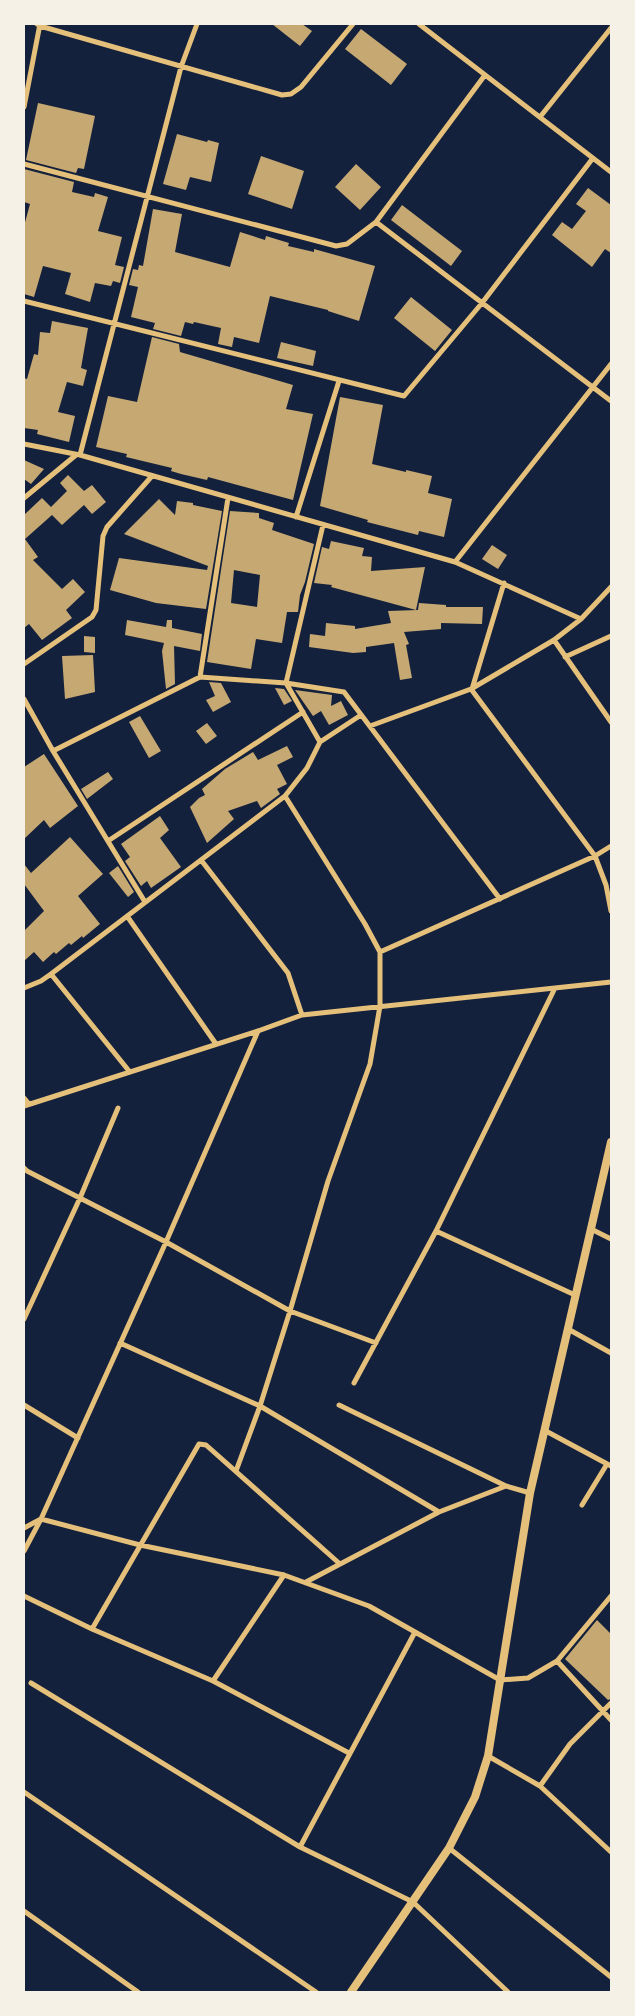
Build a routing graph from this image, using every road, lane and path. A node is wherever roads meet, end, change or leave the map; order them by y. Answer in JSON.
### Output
{"nodes":[{"id":1,"x":197,"y":24,"type":"edge"},
{"id":2,"x":353,"y":24,"type":"edge"},
{"id":3,"x":419,"y":24,"type":"edge"},
{"id":4,"x":39,"y":25,"type":"edge"},
{"id":5,"x":611,"y":28,"type":"edge"},
{"id":6,"x":180,"y":67,"type":"junction"},
{"id":7,"x":486,"y":75,"type":"junction"},
{"id":8,"x":24,"y":107,"type":"edge"},
{"id":9,"x":540,"y":117,"type":"junction"},
{"id":10,"x":593,"y":158,"type":"junction"},
{"id":11,"x":24,"y":164,"type":"edge"},
{"id":12,"x":611,"y":172,"type":"edge"},
{"id":13,"x":146,"y":198,"type":"junction"},
{"id":14,"x":376,"y":222,"type":"junction"},
{"id":15,"x":24,"y":301,"type":"edge"},
{"id":16,"x":482,"y":303,"type":"junction"},
{"id":17,"x":114,"y":324,"type":"junction"},
{"id":18,"x":611,"y":364,"type":"edge"},
{"id":19,"x":339,"y":381,"type":"junction"},
{"id":20,"x":593,"y":388,"type":"junction"},
{"id":21,"x":611,"y":401,"type":"edge"},
{"id":22,"x":24,"y":444,"type":"edge"},
{"id":23,"x":78,"y":455,"type":"junction"},
{"id":24,"x":152,"y":476,"type":"junction"},
{"id":25,"x":24,"y":498,"type":"edge"},
{"id":26,"x":228,"y":498,"type":"junction"},
{"id":27,"x":296,"y":518,"type":"junction"},
{"id":28,"x":323,"y":525,"type":"junction"},
{"id":29,"x":455,"y":562,"type":"junction"},
{"id":30,"x":504,"y":583,"type":"junction"},
{"id":31,"x":611,"y":586,"type":"edge"},
{"id":32,"x":581,"y":619,"type":"junction"},
{"id":33,"x":611,"y":636,"type":"edge"},
{"id":34,"x":554,"y":640,"type":"junction"},
{"id":35,"x":565,"y":657,"type":"junction"},
{"id":36,"x":24,"y":664,"type":"edge"},
{"id":37,"x":200,"y":677,"type":"junction"},
{"id":38,"x":286,"y":683,"type":"junction"},
{"id":39,"x":472,"y":689,"type":"junction"},
{"id":40,"x":24,"y":699,"type":"edge"},
{"id":41,"x":303,"y":712,"type":"junction"},
{"id":42,"x":362,"y":715,"type":"junction"},
{"id":43,"x":611,"y":722,"type":"edge"},
{"id":44,"x":370,"y":726,"type":"junction"},
{"id":45,"x":320,"y":742,"type":"junction"},
{"id":46,"x":53,"y":752,"type":"junction"},
{"id":47,"x":285,"y":796,"type":"junction"},
{"id":48,"x":108,"y":841,"type":"junction"},
{"id":49,"x":611,"y":846,"type":"edge"},
{"id":50,"x":595,"y":856,"type":"junction"},
{"id":51,"x":201,"y":860,"type":"junction"},
{"id":52,"x":608,"y":884,"type":"edge"},
{"id":53,"x":500,"y":899,"type":"junction"},
{"id":54,"x":144,"y":902,"type":"junction"},
{"id":55,"x":611,"y":911,"type":"edge"},
{"id":56,"x":127,"y":916,"type":"junction"},
{"id":57,"x":380,"y":952,"type":"junction"},
{"id":58,"x":51,"y":974,"type":"junction"},
{"id":59,"x":611,"y":982,"type":"edge"},
{"id":60,"x":24,"y":988,"type":"edge"},
{"id":61,"x":555,"y":988,"type":"junction"},
{"id":62,"x":380,"y":1006,"type":"junction"},
{"id":63,"x":302,"y":1015,"type":"junction"},
{"id":64,"x":258,"y":1031,"type":"junction"},
{"id":65,"x":216,"y":1044,"type":"junction"},
{"id":66,"x":129,"y":1071,"type":"junction"},
{"id":67,"x":24,"y":1098,"type":"edge"},
{"id":68,"x":26,"y":1105,"type":"edge"},
{"id":69,"x":118,"y":1108,"type":"dead end"},
{"id":70,"x":611,"y":1142,"type":"edge"},
{"id":71,"x":24,"y":1168,"type":"edge"},
{"id":72,"x":80,"y":1198,"type":"junction"},
{"id":73,"x":591,"y":1229,"type":"junction"},
{"id":74,"x":436,"y":1230,"type":"junction"},
{"id":75,"x":611,"y":1239,"type":"edge"},
{"id":76,"x":166,"y":1242,"type":"junction"},
{"id":77,"x":575,"y":1295,"type":"junction"},
{"id":78,"x":290,"y":1311,"type":"junction"},
{"id":79,"x":24,"y":1319,"type":"edge"},
{"id":80,"x":568,"y":1329,"type":"junction"},
{"id":81,"x":120,"y":1343,"type":"junction"},
{"id":82,"x":376,"y":1343,"type":"junction"},
{"id":83,"x":611,"y":1353,"type":"edge"},
{"id":84,"x":354,"y":1383,"type":"dead end"},
{"id":85,"x":24,"y":1405,"type":"edge"},
{"id":86,"x":340,"y":1405,"type":"dead end"},
{"id":87,"x":260,"y":1406,"type":"junction"},
{"id":88,"x":544,"y":1430,"type":"junction"},
{"id":89,"x":78,"y":1438,"type":"junction"},
{"id":90,"x":609,"y":1465,"type":"edge"},
{"id":91,"x":236,"y":1471,"type":"junction"},
{"id":92,"x":506,"y":1486,"type":"junction"},
{"id":93,"x":530,"y":1493,"type":"junction"},
{"id":94,"x":582,"y":1505,"type":"dead end"},
{"id":95,"x":439,"y":1512,"type":"junction"},
{"id":96,"x":41,"y":1519,"type":"junction"},
{"id":97,"x":24,"y":1528,"type":"edge"},
{"id":98,"x":140,"y":1545,"type":"junction"},
{"id":99,"x":24,"y":1551,"type":"edge"},
{"id":100,"x":340,"y":1564,"type":"junction"},
{"id":101,"x":284,"y":1575,"type":"junction"},
{"id":102,"x":306,"y":1582,"type":"junction"},
{"id":103,"x":24,"y":1596,"type":"edge"},
{"id":104,"x":610,"y":1600,"type":"edge"},
{"id":105,"x":92,"y":1629,"type":"junction"},
{"id":106,"x":415,"y":1632,"type":"junction"},
{"id":107,"x":557,"y":1661,"type":"junction"},
{"id":108,"x":500,"y":1680,"type":"junction"},
{"id":109,"x":213,"y":1681,"type":"junction"},
{"id":110,"x":31,"y":1683,"type":"dead end"},
{"id":111,"x":611,"y":1702,"type":"edge"},
{"id":112,"x":603,"y":1711,"type":"junction"},
{"id":113,"x":611,"y":1720,"type":"edge"},
{"id":114,"x":349,"y":1753,"type":"junction"},
{"id":115,"x":488,"y":1756,"type":"junction"},
{"id":116,"x":540,"y":1786,"type":"junction"},
{"id":117,"x":24,"y":1792,"type":"edge"},
{"id":118,"x":300,"y":1847,"type":"junction"},
{"id":119,"x":449,"y":1848,"type":"junction"},
{"id":120,"x":611,"y":1852,"type":"edge"},
{"id":121,"x":412,"y":1902,"type":"junction"},
{"id":122,"x":24,"y":1911,"type":"edge"},
{"id":123,"x":611,"y":1977,"type":"edge"},
{"id":124,"x":355,"y":1991,"type":"edge"},
{"id":125,"x":138,"y":1992,"type":"edge"},
{"id":126,"x":316,"y":1992,"type":"edge"},
{"id":127,"x":508,"y":1992,"type":"edge"}],
"edges":[{"from":1,"to":6,"type":"street"},
{"from":2,"to":6,"type":"street"},
{"from":3,"to":7,"type":"street"},
{"from":4,"to":6,"type":"street"},
{"from":4,"to":8,"type":"street"},
{"from":5,"to":9,"type":"street"},
{"from":6,"to":13,"type":"street"},
{"from":7,"to":9,"type":"street"},
{"from":7,"to":14,"type":"street"},
{"from":9,"to":10,"type":"street"},
{"from":10,"to":12,"type":"street"},
{"from":10,"to":16,"type":"street"},
{"from":11,"to":13,"type":"street"},
{"from":13,"to":14,"type":"street"},
{"from":13,"to":17,"type":"street"},
{"from":14,"to":16,"type":"street"},
{"from":15,"to":17,"type":"street"},
{"from":16,"to":19,"type":"street"},
{"from":16,"to":20,"type":"street"},
{"from":17,"to":19,"type":"street"},
{"from":17,"to":23,"type":"street"},
{"from":18,"to":20,"type":"street"},
{"from":19,"to":27,"type":"street"},
{"from":20,"to":21,"type":"street"},
{"from":20,"to":29,"type":"street"},
{"from":22,"to":23,"type":"street"},
{"from":23,"to":24,"type":"street"},
{"from":23,"to":25,"type":"street"},
{"from":24,"to":26,"type":"street"},
{"from":24,"to":36,"type":"street"},
{"from":26,"to":27,"type":"street"},
{"from":26,"to":37,"type":"street"},
{"from":27,"to":28,"type":"street"},
{"from":28,"to":29,"type":"street"},
{"from":28,"to":38,"type":"street"},
{"from":29,"to":30,"type":"street"},
{"from":30,"to":32,"type":"street"},
{"from":30,"to":39,"type":"street"},
{"from":31,"to":32,"type":"street"},
{"from":32,"to":34,"type":"street"},
{"from":33,"to":35,"type":"street"},
{"from":34,"to":35,"type":"street"},
{"from":34,"to":39,"type":"street"},
{"from":35,"to":43,"type":"street"},
{"from":37,"to":38,"type":"street"},
{"from":37,"to":46,"type":"street"},
{"from":38,"to":41,"type":"street"},
{"from":38,"to":42,"type":"street"},
{"from":39,"to":44,"type":"street"},
{"from":39,"to":50,"type":"street"},
{"from":40,"to":46,"type":"street"},
{"from":41,"to":45,"type":"street"},
{"from":41,"to":48,"type":"street"},
{"from":42,"to":44,"type":"street"},
{"from":42,"to":45,"type":"street"},
{"from":44,"to":53,"type":"street"},
{"from":45,"to":47,"type":"street"},
{"from":46,"to":48,"type":"street"},
{"from":47,"to":51,"type":"street"},
{"from":47,"to":57,"type":"street"},
{"from":48,"to":54,"type":"street"},
{"from":49,"to":50,"type":"street"},
{"from":50,"to":52,"type":"street"},
{"from":50,"to":53,"type":"street"},
{"from":51,"to":54,"type":"street"},
{"from":51,"to":63,"type":"street"},
{"from":52,"to":55,"type":"street"},
{"from":53,"to":57,"type":"street"},
{"from":54,"to":56,"type":"street"},
{"from":56,"to":58,"type":"street"},
{"from":56,"to":65,"type":"street"},
{"from":57,"to":62,"type":"street"},
{"from":58,"to":60,"type":"street"},
{"from":58,"to":66,"type":"street"},
{"from":59,"to":61,"type":"street"},
{"from":61,"to":62,"type":"street"},
{"from":61,"to":74,"type":"street"},
{"from":62,"to":63,"type":"street"},
{"from":62,"to":78,"type":"street"},
{"from":63,"to":64,"type":"street"},
{"from":64,"to":65,"type":"street"},
{"from":64,"to":76,"type":"street"},
{"from":65,"to":66,"type":"street"},
{"from":66,"to":68,"type":"street"},
{"from":67,"to":68,"type":"street"},
{"from":69,"to":72,"type":"street"},
{"from":70,"to":73,"type":"street"},
{"from":71,"to":72,"type":"street"},
{"from":72,"to":76,"type":"street"},
{"from":72,"to":79,"type":"street"},
{"from":73,"to":75,"type":"street"},
{"from":73,"to":77,"type":"street"},
{"from":74,"to":77,"type":"street"},
{"from":74,"to":82,"type":"street"},
{"from":76,"to":78,"type":"street"},
{"from":76,"to":81,"type":"street"},
{"from":77,"to":80,"type":"street"},
{"from":78,"to":82,"type":"street"},
{"from":78,"to":87,"type":"street"},
{"from":80,"to":83,"type":"street"},
{"from":80,"to":88,"type":"street"},
{"from":81,"to":87,"type":"street"},
{"from":81,"to":89,"type":"street"},
{"from":82,"to":84,"type":"street"},
{"from":85,"to":89,"type":"street"},
{"from":86,"to":92,"type":"street"},
{"from":87,"to":91,"type":"street"},
{"from":87,"to":95,"type":"street"},
{"from":88,"to":90,"type":"street"},
{"from":88,"to":93,"type":"street"},
{"from":89,"to":96,"type":"street"},
{"from":90,"to":94,"type":"street"},
{"from":91,"to":98,"type":"street"},
{"from":91,"to":100,"type":"street"},
{"from":92,"to":93,"type":"street"},
{"from":92,"to":95,"type":"street"},
{"from":93,"to":108,"type":"street"},
{"from":95,"to":100,"type":"street"},
{"from":96,"to":97,"type":"street"},
{"from":96,"to":98,"type":"street"},
{"from":96,"to":99,"type":"street"},
{"from":98,"to":101,"type":"street"},
{"from":98,"to":105,"type":"street"},
{"from":100,"to":102,"type":"street"},
{"from":101,"to":102,"type":"street"},
{"from":101,"to":109,"type":"street"},
{"from":102,"to":106,"type":"street"},
{"from":103,"to":105,"type":"street"},
{"from":104,"to":107,"type":"street"},
{"from":105,"to":109,"type":"street"},
{"from":106,"to":108,"type":"street"},
{"from":106,"to":114,"type":"street"},
{"from":107,"to":108,"type":"street"},
{"from":107,"to":112,"type":"street"},
{"from":108,"to":115,"type":"street"},
{"from":109,"to":114,"type":"street"},
{"from":110,"to":118,"type":"street"},
{"from":111,"to":112,"type":"street"},
{"from":112,"to":113,"type":"street"},
{"from":112,"to":116,"type":"street"},
{"from":114,"to":118,"type":"street"},
{"from":115,"to":116,"type":"street"},
{"from":115,"to":119,"type":"street"},
{"from":116,"to":120,"type":"street"},
{"from":117,"to":126,"type":"street"},
{"from":118,"to":121,"type":"street"},
{"from":119,"to":121,"type":"street"},
{"from":119,"to":123,"type":"street"},
{"from":121,"to":124,"type":"street"},
{"from":121,"to":127,"type":"street"},
{"from":122,"to":125,"type":"street"}]}
